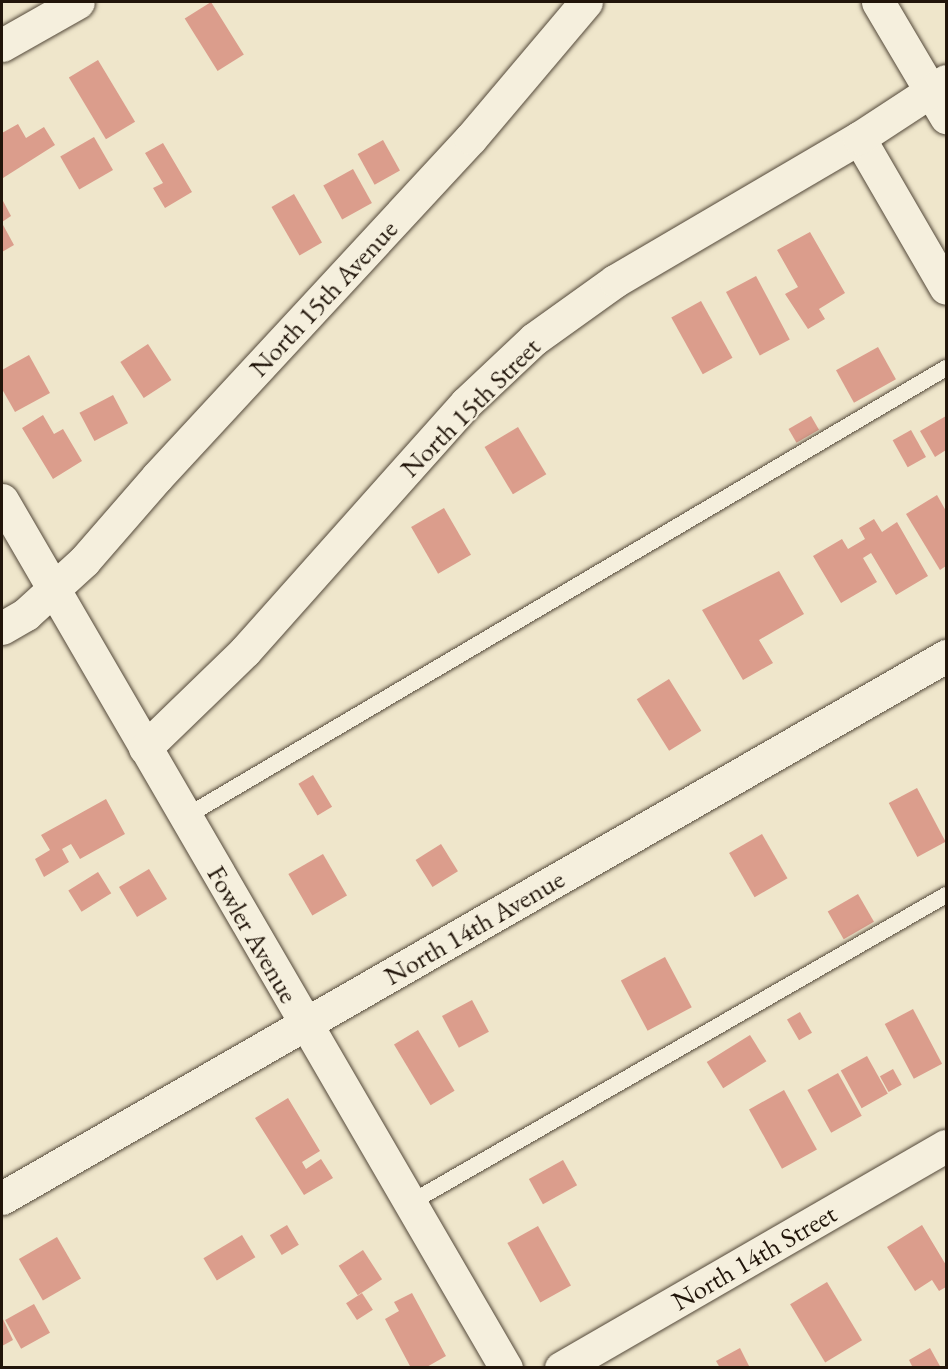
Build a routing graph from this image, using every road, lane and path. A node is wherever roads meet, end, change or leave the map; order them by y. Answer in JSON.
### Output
{"nodes":[{"id":1,"x":78,"y":2,"type":"edge"},
{"id":2,"x":586,"y":2,"type":"edge"},
{"id":3,"x":878,"y":2,"type":"edge"},
{"id":4,"x":2,"y":45,"type":"edge"},
{"id":5,"x":941,"y":96,"type":"edge"},
{"id":6,"x":859,"y":138,"type":"junction"},
{"id":7,"x":946,"y":288,"type":"edge"},
{"id":8,"x":946,"y":368,"type":"edge"},
{"id":9,"x":2,"y":500,"type":"edge"},
{"id":10,"x":53,"y":589,"type":"junction"},
{"id":11,"x":2,"y":628,"type":"edge"},
{"id":12,"x":946,"y":656,"type":"edge"},
{"id":13,"x":145,"y":748,"type":"junction"},
{"id":14,"x":185,"y":817,"type":"junction"},
{"id":15,"x":946,"y":895,"type":"edge"},
{"id":16,"x":305,"y":1024,"type":"junction"},
{"id":17,"x":946,"y":1146,"type":"edge"},
{"id":18,"x":2,"y":1198,"type":"edge"},
{"id":19,"x":410,"y":1203,"type":"junction"},
{"id":20,"x":506,"y":1368,"type":"edge"},
{"id":21,"x":561,"y":1368,"type":"edge"}],
"edges":[{"from":1,"to":4,"type":"street"},
{"from":2,"to":10,"type":"street","name":"North 15th Avenue"},
{"from":3,"to":5,"type":"street"},
{"from":5,"to":6,"type":"street","name":"North 15th Street"},
{"from":6,"to":7,"type":"street"},
{"from":6,"to":13,"type":"street","name":"North 15th Street"},
{"from":8,"to":14,"type":"lane"},
{"from":9,"to":10,"type":"street","name":"Fowler Avenue"},
{"from":10,"to":11,"type":"street"},
{"from":10,"to":13,"type":"street","name":"Fowler Avenue"},
{"from":12,"to":16,"type":"street","name":"North 14th Avenue"},
{"from":13,"to":14,"type":"street","name":"Fowler Avenue"},
{"from":14,"to":16,"type":"street","name":"Fowler Avenue"},
{"from":15,"to":19,"type":"lane"},
{"from":16,"to":18,"type":"street","name":"North 14th Avenue"},
{"from":16,"to":19,"type":"street","name":"Fowler Avenue"},
{"from":17,"to":21,"type":"street","name":"North 14th Street"},
{"from":19,"to":20,"type":"street","name":"Fowler Avenue"}]}
